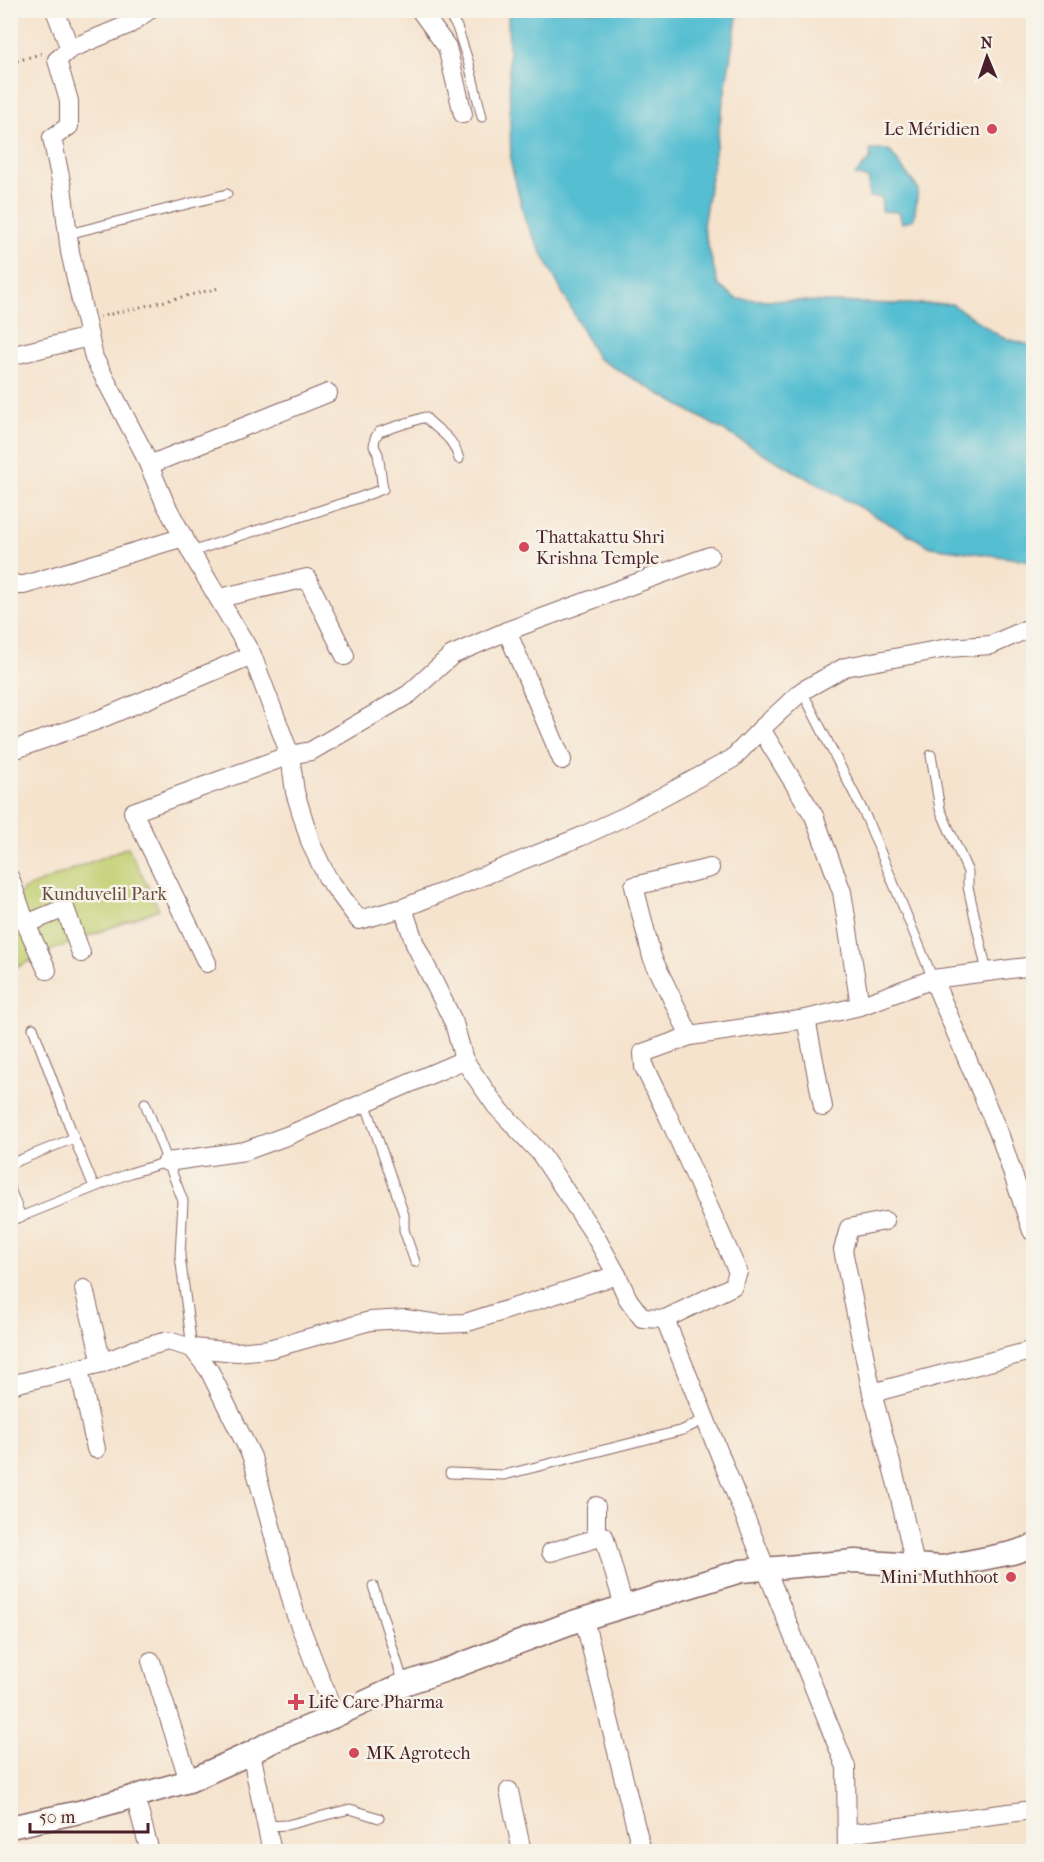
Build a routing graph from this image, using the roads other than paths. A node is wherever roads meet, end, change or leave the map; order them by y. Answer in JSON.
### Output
{"nodes":[{"id":1,"x":55,"y":10,"type":"edge"},
{"id":2,"x":149,"y":10,"type":"edge"},
{"id":3,"x":420,"y":10,"type":"edge"},
{"id":4,"x":446,"y":10,"type":"edge"},
{"id":5,"x":69,"y":49,"type":"junction"},
{"id":6,"x":462,"y":114,"type":"dead end"},
{"id":7,"x":482,"y":117,"type":"dead end"},
{"id":8,"x":227,"y":194,"type":"dead end"},
{"id":9,"x":68,"y":234,"type":"junction"},
{"id":10,"x":88,"y":328,"type":"junction"},
{"id":11,"x":10,"y":356,"type":"edge"},
{"id":12,"x":328,"y":393,"type":"dead end"},
{"id":13,"x":459,"y":459,"type":"dead end"},
{"id":14,"x":149,"y":465,"type":"junction"},
{"id":15,"x":188,"y":545,"type":"junction"},
{"id":16,"x":710,"y":556,"type":"dead end"},
{"id":17,"x":10,"y":580,"type":"edge"},
{"id":18,"x":219,"y":598,"type":"junction"},
{"id":19,"x":1034,"y":626,"type":"edge"},
{"id":20,"x":507,"y":631,"type":"junction"},
{"id":21,"x":252,"y":656,"type":"junction"},
{"id":22,"x":345,"y":656,"type":"dead end"},
{"id":23,"x":802,"y":691,"type":"junction"},
{"id":24,"x":761,"y":729,"type":"junction"},
{"id":25,"x":10,"y":751,"type":"edge"},
{"id":26,"x":290,"y":755,"type":"junction"},
{"id":27,"x":931,"y":755,"type":"dead end"},
{"id":28,"x":562,"y":760,"type":"dead end"},
{"id":29,"x":710,"y":868,"type":"dead end"},
{"id":30,"x":10,"y":878,"type":"edge"},
{"id":31,"x":403,"y":908,"type":"junction"},
{"id":32,"x":26,"y":924,"type":"junction"},
{"id":33,"x":81,"y":953,"type":"dead end"},
{"id":34,"x":207,"y":963,"type":"dead end"},
{"id":35,"x":1034,"y":966,"type":"edge"},
{"id":36,"x":47,"y":970,"type":"dead end"},
{"id":37,"x":987,"y":972,"type":"junction"},
{"id":38,"x":933,"y":979,"type":"junction"},
{"id":39,"x":860,"y":1006,"type":"junction"},
{"id":40,"x":806,"y":1019,"type":"junction"},
{"id":41,"x":33,"y":1028,"type":"dead end"},
{"id":42,"x":690,"y":1036,"type":"junction"},
{"id":43,"x":465,"y":1060,"type":"junction"},
{"id":44,"x":365,"y":1102,"type":"junction"},
{"id":45,"x":145,"y":1103,"type":"dead end"},
{"id":46,"x":824,"y":1107,"type":"dead end"},
{"id":47,"x":74,"y":1138,"type":"junction"},
{"id":48,"x":167,"y":1162,"type":"junction"},
{"id":49,"x":10,"y":1164,"type":"edge"},
{"id":50,"x":94,"y":1187,"type":"junction"},
{"id":51,"x":10,"y":1189,"type":"edge"},
{"id":52,"x":21,"y":1217,"type":"junction"},
{"id":53,"x":10,"y":1221,"type":"edge"},
{"id":54,"x":885,"y":1221,"type":"dead end"},
{"id":55,"x":1034,"y":1230,"type":"edge"},
{"id":56,"x":415,"y":1262,"type":"dead end"},
{"id":57,"x":617,"y":1275,"type":"junction"},
{"id":58,"x":84,"y":1288,"type":"dead end"},
{"id":59,"x":665,"y":1319,"type":"junction"},
{"id":60,"x":192,"y":1348,"type":"junction"},
{"id":61,"x":1034,"y":1350,"type":"edge"},
{"id":62,"x":102,"y":1363,"type":"junction"},
{"id":63,"x":79,"y":1369,"type":"junction"},
{"id":64,"x":10,"y":1385,"type":"edge"},
{"id":65,"x":872,"y":1393,"type":"junction"},
{"id":66,"x":705,"y":1419,"type":"junction"},
{"id":67,"x":96,"y":1449,"type":"dead end"},
{"id":68,"x":450,"y":1473,"type":"dead end"},
{"id":69,"x":596,"y":1506,"type":"dead end"},
{"id":70,"x":596,"y":1538,"type":"junction"},
{"id":71,"x":1034,"y":1546,"type":"edge"},
{"id":72,"x":550,"y":1552,"type":"dead end"},
{"id":73,"x":915,"y":1565,"type":"junction"},
{"id":74,"x":766,"y":1569,"type":"junction"},
{"id":75,"x":373,"y":1586,"type":"dead end"},
{"id":76,"x":624,"y":1607,"type":"junction"},
{"id":77,"x":584,"y":1619,"type":"junction"},
{"id":78,"x":151,"y":1661,"type":"dead end"},
{"id":79,"x":404,"y":1684,"type":"junction"},
{"id":80,"x":334,"y":1716,"type":"junction"},
{"id":81,"x":251,"y":1753,"type":"junction"},
{"id":82,"x":189,"y":1781,"type":"junction"},
{"id":83,"x":509,"y":1791,"type":"dead end"},
{"id":84,"x":135,"y":1796,"type":"junction"},
{"id":85,"x":1024,"y":1811,"type":"dead end"},
{"id":86,"x":379,"y":1818,"type":"dead end"},
{"id":87,"x":267,"y":1826,"type":"junction"},
{"id":88,"x":10,"y":1827,"type":"edge"},
{"id":89,"x":847,"y":1843,"type":"edge"},
{"id":90,"x":150,"y":1851,"type":"edge"},
{"id":91,"x":272,"y":1851,"type":"edge"},
{"id":92,"x":522,"y":1851,"type":"edge"},
{"id":93,"x":642,"y":1851,"type":"edge"}],
"edges":[{"from":1,"to":5,"type":"street"},
{"from":2,"to":5,"type":"street"},
{"from":3,"to":6,"type":"street"},
{"from":4,"to":7,"type":"lane"},
{"from":5,"to":9,"type":"street"},
{"from":8,"to":9,"type":"lane"},
{"from":9,"to":10,"type":"street"},
{"from":10,"to":11,"type":"street"},
{"from":10,"to":14,"type":"street"},
{"from":12,"to":14,"type":"street"},
{"from":13,"to":15,"type":"lane"},
{"from":14,"to":15,"type":"street"},
{"from":15,"to":17,"type":"street"},
{"from":15,"to":18,"type":"street"},
{"from":16,"to":20,"type":"street"},
{"from":18,"to":21,"type":"street"},
{"from":18,"to":22,"type":"street"},
{"from":19,"to":23,"type":"street"},
{"from":20,"to":26,"type":"street"},
{"from":20,"to":28,"type":"street"},
{"from":21,"to":25,"type":"street"},
{"from":21,"to":26,"type":"street"},
{"from":23,"to":24,"type":"street"},
{"from":23,"to":38,"type":"lane"},
{"from":24,"to":31,"type":"street"},
{"from":24,"to":39,"type":"street"},
{"from":26,"to":31,"type":"street"},
{"from":26,"to":34,"type":"street"},
{"from":27,"to":37,"type":"lane"},
{"from":29,"to":42,"type":"street"},
{"from":30,"to":32,"type":"street"},
{"from":31,"to":43,"type":"street"},
{"from":32,"to":33,"type":"street"},
{"from":32,"to":36,"type":"street"},
{"from":35,"to":37,"type":"street"},
{"from":37,"to":38,"type":"street"},
{"from":38,"to":39,"type":"street"},
{"from":38,"to":55,"type":"street"},
{"from":39,"to":40,"type":"street"},
{"from":40,"to":42,"type":"street"},
{"from":40,"to":46,"type":"street"},
{"from":41,"to":47,"type":"lane"},
{"from":42,"to":59,"type":"street"},
{"from":43,"to":44,"type":"street"},
{"from":43,"to":57,"type":"street"},
{"from":44,"to":48,"type":"street"},
{"from":44,"to":56,"type":"lane"},
{"from":45,"to":48,"type":"lane"},
{"from":47,"to":49,"type":"lane"},
{"from":47,"to":50,"type":"lane"},
{"from":48,"to":50,"type":"lane"},
{"from":48,"to":60,"type":"lane"},
{"from":50,"to":52,"type":"lane"},
{"from":51,"to":52,"type":"lane"},
{"from":52,"to":53,"type":"lane"},
{"from":54,"to":65,"type":"street"},
{"from":57,"to":59,"type":"street"},
{"from":57,"to":60,"type":"street"},
{"from":58,"to":62,"type":"street"},
{"from":59,"to":66,"type":"street"},
{"from":60,"to":62,"type":"street"},
{"from":60,"to":80,"type":"street"},
{"from":61,"to":65,"type":"street"},
{"from":62,"to":63,"type":"street"},
{"from":63,"to":64,"type":"street"},
{"from":63,"to":67,"type":"street"},
{"from":65,"to":73,"type":"street"},
{"from":66,"to":68,"type":"lane"},
{"from":66,"to":74,"type":"street"},
{"from":69,"to":70,"type":"street"},
{"from":70,"to":72,"type":"street"},
{"from":70,"to":76,"type":"street"},
{"from":71,"to":73,"type":"street"},
{"from":73,"to":74,"type":"street"},
{"from":74,"to":76,"type":"street"},
{"from":74,"to":89,"type":"street"},
{"from":75,"to":79,"type":"lane"},
{"from":76,"to":77,"type":"street"},
{"from":77,"to":79,"type":"street"},
{"from":77,"to":93,"type":"street"},
{"from":78,"to":82,"type":"street"},
{"from":79,"to":80,"type":"street"},
{"from":80,"to":81,"type":"street"},
{"from":81,"to":82,"type":"street"},
{"from":81,"to":87,"type":"street"},
{"from":82,"to":84,"type":"street"},
{"from":83,"to":92,"type":"street"},
{"from":84,"to":88,"type":"street"},
{"from":84,"to":90,"type":"street"},
{"from":85,"to":89,"type":"street"},
{"from":86,"to":87,"type":"lane"},
{"from":87,"to":91,"type":"street"}]}
